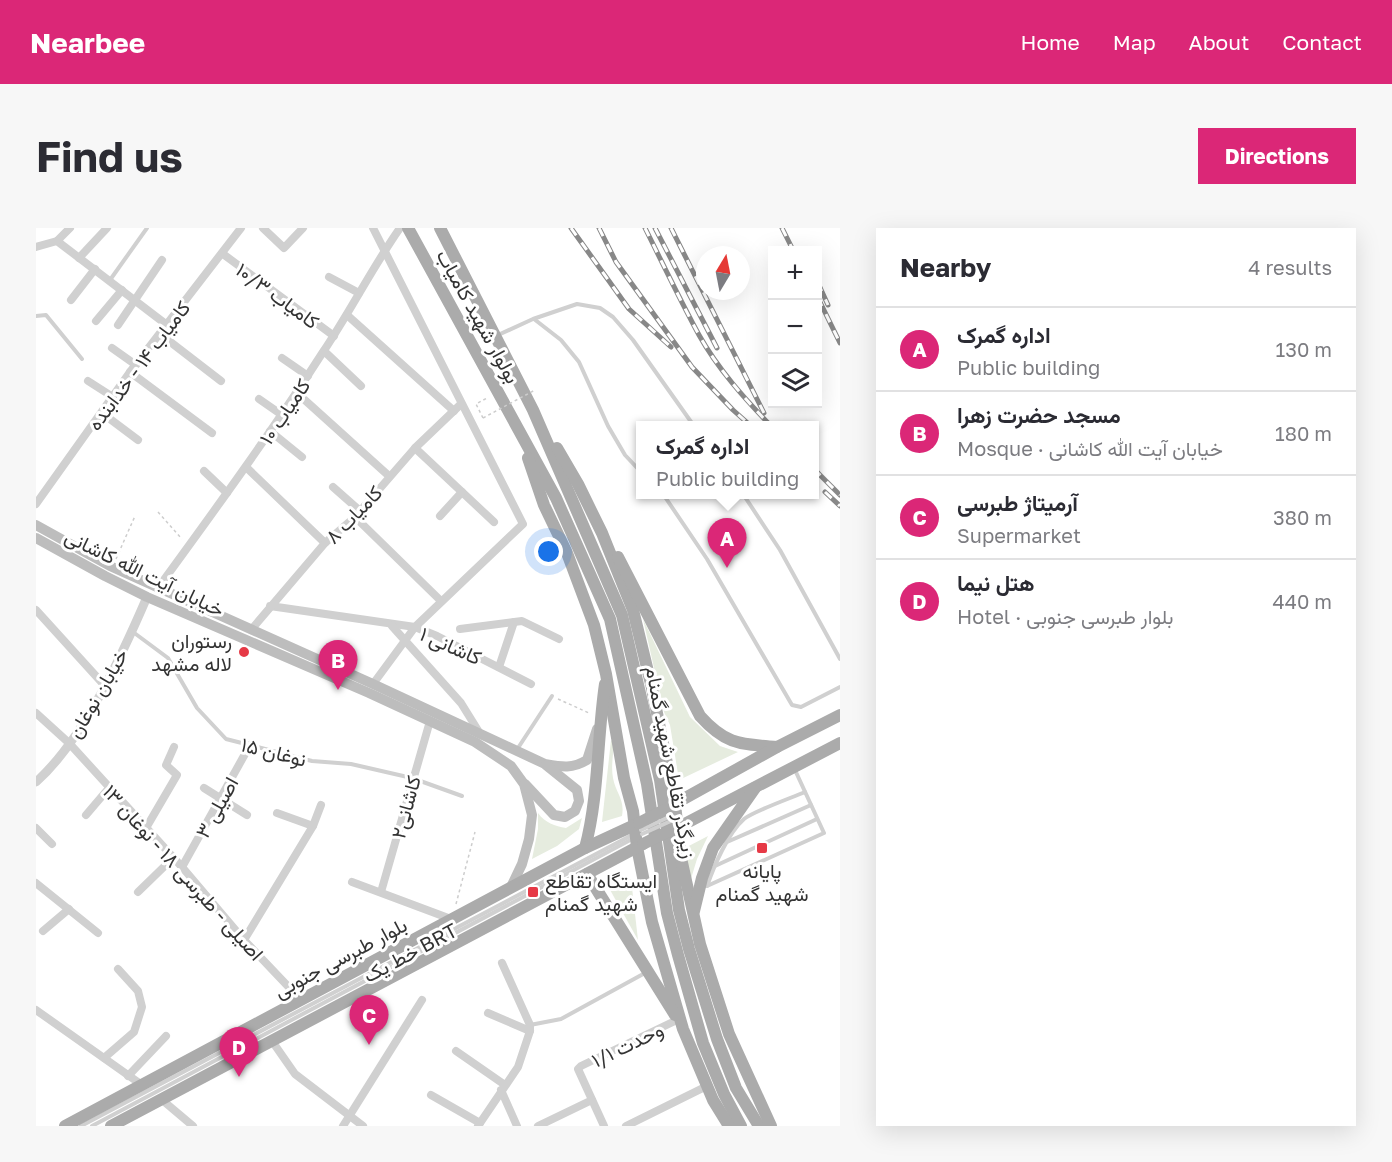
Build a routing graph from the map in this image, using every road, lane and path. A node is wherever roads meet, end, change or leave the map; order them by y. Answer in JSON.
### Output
{"nodes":[{"id":1,"x":70,"y":228,"type":"edge"},
{"id":2,"x":107,"y":228,"type":"edge"},
{"id":3,"x":147,"y":228,"type":"edge"},
{"id":4,"x":241,"y":228,"type":"edge"},
{"id":5,"x":263,"y":228,"type":"edge"},
{"id":6,"x":303,"y":228,"type":"edge"},
{"id":7,"x":373,"y":228,"type":"edge"},
{"id":8,"x":400,"y":228,"type":"edge"},
{"id":9,"x":408,"y":228,"type":"edge"},
{"id":10,"x":440,"y":228,"type":"edge"},
{"id":11,"x":57,"y":241,"type":"junction"},
{"id":12,"x":36,"y":247,"type":"edge"},
{"id":13,"x":384,"y":250,"type":"junction"},
{"id":14,"x":223,"y":254,"type":"junction"},
{"id":15,"x":80,"y":258,"type":"junction"},
{"id":16,"x":162,"y":260,"type":"dead end"},
{"id":17,"x":95,"y":269,"type":"junction"},
{"id":18,"x":329,"y":277,"type":"dead end"},
{"id":19,"x":110,"y":280,"type":"junction"},
{"id":20,"x":122,"y":290,"type":"junction"},
{"id":21,"x":359,"y":293,"type":"junction"},
{"id":22,"x":71,"y":300,"type":"dead end"},
{"id":23,"x":136,"y":301,"type":"junction"},
{"id":24,"x":347,"y":315,"type":"junction"},
{"id":25,"x":36,"y":316,"type":"edge"},
{"id":26,"x":533,"y":318,"type":"junction"},
{"id":27,"x":96,"y":321,"type":"dead end"},
{"id":28,"x":118,"y":325,"type":"dead end"},
{"id":29,"x":167,"y":325,"type":"junction"},
{"id":30,"x":160,"y":334,"type":"junction"},
{"id":31,"x":334,"y":336,"type":"junction"},
{"id":32,"x":495,"y":336,"type":"junction"},
{"id":33,"x":112,"y":348,"type":"dead end"},
{"id":34,"x":324,"y":351,"type":"junction"},
{"id":35,"x":282,"y":358,"type":"dead end"},
{"id":36,"x":82,"y":359,"type":"dead end"},
{"id":37,"x":133,"y":369,"type":"junction"},
{"id":38,"x":308,"y":376,"type":"junction"},
{"id":39,"x":88,"y":381,"type":"dead end"},
{"id":40,"x":221,"y":381,"type":"dead end"},
{"id":41,"x":361,"y":386,"type":"dead end"},
{"id":42,"x":535,"y":390,"type":"dead end"},
{"id":43,"x":499,"y":392,"type":"junction"},
{"id":44,"x":297,"y":393,"type":"junction"},
{"id":45,"x":113,"y":397,"type":"junction"},
{"id":46,"x":258,"y":399,"type":"dead end"},
{"id":47,"x":461,"y":404,"type":"junction"},
{"id":48,"x":533,"y":410,"type":"junction"},
{"id":49,"x":454,"y":411,"type":"junction"},
{"id":50,"x":102,"y":413,"type":"junction"},
{"id":51,"x":282,"y":415,"type":"junction"},
{"id":52,"x":690,"y":421,"type":"edge"},
{"id":53,"x":515,"y":423,"type":"junction"},
{"id":54,"x":270,"y":431,"type":"junction"},
{"id":55,"x":212,"y":433,"type":"dead end"},
{"id":56,"x":138,"y":440,"type":"dead end"},
{"id":57,"x":415,"y":448,"type":"junction"},
{"id":58,"x":302,"y":457,"type":"dead end"},
{"id":59,"x":636,"y":466,"type":"edge"},
{"id":60,"x":246,"y":467,"type":"junction"},
{"id":61,"x":204,"y":471,"type":"dead end"},
{"id":62,"x":389,"y":476,"type":"junction"},
{"id":63,"x":333,"y":487,"type":"dead end"},
{"id":64,"x":227,"y":492,"type":"junction"},
{"id":65,"x":462,"y":492,"type":"junction"},
{"id":66,"x":666,"y":499,"type":"edge"},
{"id":67,"x":746,"y":499,"type":"edge"},
{"id":68,"x":36,"y":504,"type":"edge"},
{"id":69,"x":158,"y":512,"type":"dead end"},
{"id":70,"x":357,"y":513,"type":"junction"},
{"id":71,"x":135,"y":516,"type":"dead end"},
{"id":72,"x":440,"y":516,"type":"dead end"},
{"id":73,"x":494,"y":522,"type":"dead end"},
{"id":74,"x":36,"y":525,"type":"edge"},
{"id":75,"x":602,"y":533,"type":"junction"},
{"id":76,"x":36,"y":537,"type":"edge"},
{"id":77,"x":325,"y":543,"type":"junction"},
{"id":78,"x":188,"y":547,"type":"junction"},
{"id":79,"x":112,"y":567,"type":"junction"},
{"id":80,"x":158,"y":588,"type":"junction"},
{"id":81,"x":147,"y":597,"type":"junction"},
{"id":82,"x":441,"y":601,"type":"junction"},
{"id":83,"x":270,"y":606,"type":"junction"},
{"id":84,"x":36,"y":610,"type":"edge"},
{"id":85,"x":514,"y":622,"type":"junction"},
{"id":86,"x":392,"y":626,"type":"junction"},
{"id":87,"x":415,"y":627,"type":"junction"},
{"id":88,"x":460,"y":629,"type":"dead end"},
{"id":89,"x":251,"y":630,"type":"junction"},
{"id":90,"x":132,"y":631,"type":"junction"},
{"id":91,"x":559,"y":639,"type":"dead end"},
{"id":92,"x":405,"y":640,"type":"junction"},
{"id":93,"x":840,"y":658,"type":"edge"},
{"id":94,"x":499,"y":667,"type":"junction"},
{"id":95,"x":606,"y":674,"type":"junction"},
{"id":96,"x":373,"y":684,"type":"junction"},
{"id":97,"x":531,"y":684,"type":"dead end"},
{"id":98,"x":105,"y":686,"type":"junction"},
{"id":99,"x":840,"y":687,"type":"edge"},
{"id":100,"x":552,"y":696,"type":"joint"},
{"id":101,"x":36,"y":713,"type":"edge"},
{"id":102,"x":840,"y":715,"type":"edge"},
{"id":103,"x":600,"y":720,"type":"junction"},
{"id":104,"x":430,"y":721,"type":"junction"},
{"id":105,"x":479,"y":732,"type":"junction"},
{"id":106,"x":69,"y":743,"type":"junction"},
{"id":107,"x":840,"y":743,"type":"edge"},
{"id":108,"x":250,"y":745,"type":"junction"},
{"id":109,"x":174,"y":747,"type":"dead end"},
{"id":110,"x":777,"y":747,"type":"junction"},
{"id":111,"x":516,"y":751,"type":"junction"},
{"id":112,"x":545,"y":764,"type":"junction"},
{"id":113,"x":794,"y":766,"type":"junction"},
{"id":114,"x":412,"y":778,"type":"junction"},
{"id":115,"x":36,"y":782,"type":"edge"},
{"id":116,"x":524,"y":784,"type":"junction"},
{"id":117,"x":757,"y":786,"type":"junction"},
{"id":118,"x":108,"y":788,"type":"junction"},
{"id":119,"x":204,"y":788,"type":"dead end"},
{"id":120,"x":805,"y":792,"type":"junction"},
{"id":121,"x":462,"y":796,"type":"dead end"},
{"id":122,"x":222,"y":799,"type":"junction"},
{"id":123,"x":321,"y":805,"type":"dead end"},
{"id":124,"x":811,"y":805,"type":"junction"},
{"id":125,"x":277,"y":813,"type":"dead end"},
{"id":126,"x":86,"y":815,"type":"dead end"},
{"id":127,"x":247,"y":815,"type":"dead end"},
{"id":128,"x":674,"y":817,"type":"junction"},
{"id":129,"x":817,"y":819,"type":"junction"},
{"id":130,"x":313,"y":826,"type":"junction"},
{"id":131,"x":36,"y":828,"type":"edge"},
{"id":132,"x":146,"y":828,"type":"junction"},
{"id":133,"x":475,"y":832,"type":"dead end"},
{"id":134,"x":639,"y":834,"type":"junction"},
{"id":135,"x":727,"y":843,"type":"junction"},
{"id":136,"x":52,"y":844,"type":"dead end"},
{"id":137,"x":585,"y":848,"type":"junction"},
{"id":138,"x":173,"y":858,"type":"junction"},
{"id":139,"x":714,"y":866,"type":"junction"},
{"id":140,"x":182,"y":867,"type":"junction"},
{"id":141,"x":587,"y":874,"type":"junction"},
{"id":142,"x":352,"y":882,"type":"dead end"},
{"id":143,"x":36,"y":884,"type":"edge"},
{"id":144,"x":707,"y":885,"type":"junction"},
{"id":145,"x":512,"y":887,"type":"junction"},
{"id":146,"x":138,"y":892,"type":"dead end"},
{"id":147,"x":381,"y":892,"type":"junction"},
{"id":148,"x":69,"y":909,"type":"junction"},
{"id":149,"x":693,"y":915,"type":"junction"},
{"id":150,"x":456,"y":917,"type":"junction"},
{"id":151,"x":44,"y":931,"type":"dead end"},
{"id":152,"x":98,"y":933,"type":"dead end"},
{"id":153,"x":244,"y":940,"type":"junction"},
{"id":154,"x":502,"y":963,"type":"dead end"},
{"id":155,"x":118,"y":969,"type":"dead end"},
{"id":156,"x":648,"y":972,"type":"junction"},
{"id":157,"x":301,"y":1000,"type":"junction"},
{"id":158,"x":422,"y":1000,"type":"dead end"},
{"id":159,"x":36,"y":1010,"type":"edge"},
{"id":160,"x":488,"y":1013,"type":"dead end"},
{"id":161,"x":680,"y":1024,"type":"junction"},
{"id":162,"x":530,"y":1028,"type":"junction"},
{"id":163,"x":166,"y":1036,"type":"dead end"},
{"id":164,"x":272,"y":1041,"type":"junction"},
{"id":165,"x":456,"y":1051,"type":"dead end"},
{"id":166,"x":104,"y":1058,"type":"junction"},
{"id":167,"x":129,"y":1076,"type":"junction"},
{"id":168,"x":142,"y":1085,"type":"junction"},
{"id":169,"x":707,"y":1086,"type":"junction"},
{"id":170,"x":503,"y":1088,"type":"junction"},
{"id":171,"x":431,"y":1095,"type":"dead end"},
{"id":172,"x":161,"y":1099,"type":"junction"},
{"id":173,"x":592,"y":1100,"type":"junction"},
{"id":174,"x":349,"y":1117,"type":"junction"},
{"id":175,"x":479,"y":1124,"type":"edge"},
{"id":176,"x":65,"y":1126,"type":"edge"},
{"id":177,"x":81,"y":1126,"type":"edge"},
{"id":178,"x":92,"y":1126,"type":"edge"},
{"id":179,"x":111,"y":1126,"type":"edge"},
{"id":180,"x":193,"y":1126,"type":"edge"},
{"id":181,"x":343,"y":1126,"type":"edge"},
{"id":182,"x":363,"y":1126,"type":"edge"},
{"id":183,"x":517,"y":1126,"type":"edge"},
{"id":184,"x":538,"y":1126,"type":"edge"},
{"id":185,"x":604,"y":1126,"type":"edge"},
{"id":186,"x":626,"y":1126,"type":"edge"},
{"id":187,"x":729,"y":1126,"type":"edge"},
{"id":188,"x":741,"y":1126,"type":"edge"},
{"id":189,"x":759,"y":1126,"type":"edge"},
{"id":190,"x":771,"y":1126,"type":"edge"}],
"edges":[{"from":1,"to":11,"type":"street"},
{"from":2,"to":15,"type":"street"},
{"from":3,"to":19,"type":"lane"},
{"from":4,"to":14,"type":"street","name":"کامیاب ۱۴ - خدابنده"},
{"from":5,"to":6,"type":"street"},
{"from":7,"to":13,"type":"street"},
{"from":8,"to":13,"type":"street","name":"کامیاب ۱۰"},
{"from":9,"to":43,"type":"main road","name":"بولوار شهید کامیاب"},
{"from":10,"to":32,"type":"main road","name":"بولوار شهید کامیاب"},
{"from":11,"to":12,"type":"street"},
{"from":11,"to":15,"type":"street"},
{"from":13,"to":21,"type":"street","name":"کامیاب ۱۰"},
{"from":13,"to":47,"type":"street"},
{"from":14,"to":29,"type":"street","name":"کامیاب ۱۴ - خدابنده"},
{"from":14,"to":31,"type":"street","name":"کامیاب ۱۰/۳"},
{"from":15,"to":17,"type":"street"},
{"from":16,"to":23,"type":"street"},
{"from":17,"to":19,"type":"street"},
{"from":17,"to":22,"type":"street"},
{"from":18,"to":21,"type":"street"},
{"from":19,"to":20,"type":"street"},
{"from":20,"to":23,"type":"street"},
{"from":20,"to":27,"type":"street"},
{"from":21,"to":24,"type":"street","name":"کامیاب ۱۰"},
{"from":23,"to":28,"type":"street"},
{"from":23,"to":29,"type":"street"},
{"from":24,"to":31,"type":"street","name":"کامیاب ۱۰"},
{"from":24,"to":49,"type":"street"},
{"from":25,"to":36,"type":"lane"},
{"from":26,"to":32,"type":"lane"},
{"from":26,"to":52,"type":"lane"},
{"from":26,"to":59,"type":"lane"},
{"from":29,"to":30,"type":"street","name":"کامیاب ۱۴ - خدابنده"},
{"from":30,"to":37,"type":"street","name":"کامیاب ۱۴ - خدابنده"},
{"from":30,"to":40,"type":"street"},
{"from":31,"to":34,"type":"street","name":"کامیاب ۱۰"},
{"from":32,"to":48,"type":"main road","name":"بولوار شهید کامیاب"},
{"from":33,"to":37,"type":"street"},
{"from":34,"to":38,"type":"street","name":"کامیاب ۱۰"},
{"from":34,"to":41,"type":"street"},
{"from":35,"to":38,"type":"street"},
{"from":37,"to":45,"type":"street","name":"کامیاب ۱۴ - خدابنده"},
{"from":37,"to":55,"type":"street"},
{"from":38,"to":44,"type":"street","name":"کامیاب ۱۰"},
{"from":39,"to":45,"type":"street"},
{"from":42,"to":43,"type":"path","bridge":true},
{"from":43,"to":53,"type":"main road","name":"بولوار شهید کامیاب"},
{"from":44,"to":51,"type":"street","name":"کامیاب ۱۰"},
{"from":44,"to":62,"type":"street"},
{"from":45,"to":50,"type":"street","name":"کامیاب ۱۴ - خدابنده"},
{"from":46,"to":51,"type":"street"},
{"from":47,"to":49,"type":"street","name":"کامیاب ۸"},
{"from":47,"to":82,"type":"street"},
{"from":48,"to":75,"type":"main road"},
{"from":48,"to":189,"type":"main road","name":"زیرگذر تقاطع شهید گمنام"},
{"from":49,"to":57,"type":"street","name":"کامیاب ۸"},
{"from":50,"to":56,"type":"street"},
{"from":50,"to":68,"type":"street","name":"کامیاب ۱۴ - خدابنده"},
{"from":51,"to":54,"type":"street","name":"کامیاب ۱۰"},
{"from":53,"to":95,"type":"main road"},
{"from":53,"to":188,"type":"main road","name":"زیرگذر تقاطع شهید گمنام"},
{"from":54,"to":58,"type":"street"},
{"from":54,"to":60,"type":"street","name":"کامیاب ۱۰"},
{"from":57,"to":62,"type":"street","name":"کامیاب ۸"},
{"from":57,"to":65,"type":"street"},
{"from":60,"to":64,"type":"street","name":"کامیاب ۱۰"},
{"from":60,"to":77,"type":"street"},
{"from":61,"to":64,"type":"street"},
{"from":62,"to":70,"type":"street","name":"کامیاب ۸"},
{"from":63,"to":70,"type":"street"},
{"from":64,"to":78,"type":"street","name":"کامیاب ۱۰"},
{"from":65,"to":72,"type":"street"},
{"from":65,"to":73,"type":"street"},
{"from":66,"to":99,"type":"lane"},
{"from":67,"to":93,"type":"lane"},
{"from":69,"to":78,"type":"path"},
{"from":70,"to":77,"type":"street","name":"کامیاب ۸"},
{"from":70,"to":82,"type":"street"},
{"from":71,"to":79,"type":"path"},
{"from":74,"to":79,"type":"main road","name":"خیابان آیت الله کاشانی"},
{"from":75,"to":110,"type":"main road"},
{"from":75,"to":128,"type":"main road"},
{"from":76,"to":81,"type":"main road","name":"خیابان آیت الله کاشانی"},
{"from":77,"to":83,"type":"street","name":"کامیاب ۸"},
{"from":78,"to":80,"type":"street","name":"کامیاب ۱۰"},
{"from":79,"to":80,"type":"main road","name":"خیابان آیت الله کاشانی"},
{"from":80,"to":89,"type":"main road","name":"خیابان آیت الله کاشانی"},
{"from":81,"to":90,"type":"street","name":"خیابان نوغان"},
{"from":81,"to":104,"type":"main road","name":"خیابان آیت الله کاشانی"},
{"from":82,"to":87,"type":"street"},
{"from":83,"to":86,"type":"street","name":"کاشانی ۱"},
{"from":83,"to":89,"type":"street","name":"کامیاب ۸"},
{"from":84,"to":98,"type":"street"},
{"from":85,"to":88,"type":"street"},
{"from":85,"to":91,"type":"street"},
{"from":85,"to":94,"type":"street"},
{"from":86,"to":87,"type":"street","name":"کاشانی ۱"},
{"from":86,"to":92,"type":"street"},
{"from":87,"to":92,"type":"street"},
{"from":87,"to":94,"type":"street","name":"کاشانی ۱"},
{"from":89,"to":96,"type":"main road","name":"خیابان آیت الله کاشانی"},
{"from":90,"to":98,"type":"street","name":"خیابان نوغان"},
{"from":90,"to":108,"type":"lane","name":"نوغان ۱۵"},
{"from":92,"to":96,"type":"street"},
{"from":92,"to":105,"type":"street"},
{"from":94,"to":97,"type":"street","name":"کاشانی ۱"},
{"from":95,"to":103,"type":"main road"},
{"from":95,"to":134,"type":"main road"},
{"from":96,"to":105,"type":"main road","name":"خیابان آیت الله کاشانی"},
{"from":98,"to":106,"type":"street","name":"خیابان نوغان"},
{"from":100,"to":103,"type":"path"},
{"from":100,"to":111,"type":"lane"},
{"from":101,"to":106,"type":"street","name":"اصیلی - طبرسی ۱۸ - نوغان ۱۳"},
{"from":102,"to":110,"type":"main road"},
{"from":103,"to":112,"type":"main road","name":"خیابان آیت الله کاشانی"},
{"from":103,"to":137,"type":"main road"},
{"from":104,"to":114,"type":"street","name":"کاشانی۲"},
{"from":104,"to":116,"type":"main road","name":"خیابان آیت الله کاشانی"},
{"from":105,"to":111,"type":"main road","name":"خیابان آیت الله کاشانی"},
{"from":106,"to":115,"type":"street","name":"خیابان نوغان"},
{"from":106,"to":118,"type":"street","name":"اصیلی - طبرسی ۱۸ - نوغان ۱۳"},
{"from":107,"to":113,"type":"main road"},
{"from":108,"to":114,"type":"lane","name":"نوغان ۱۵"},
{"from":108,"to":122,"type":"street","name":"اصیلی ۳"},
{"from":109,"to":132,"type":"street"},
{"from":110,"to":128,"type":"main road"},
{"from":111,"to":112,"type":"main road","name":"خیابان آیت الله کاشانی"},
{"from":112,"to":116,"type":"main road"},
{"from":113,"to":117,"type":"main road"},
{"from":113,"to":120,"type":"lane"},
{"from":114,"to":121,"type":"lane","name":"نوغان ۱۵"},
{"from":114,"to":147,"type":"street","name":"کاشانی۲"},
{"from":116,"to":145,"type":"main road","name":"خیابان آیت الله کاشانی"},
{"from":117,"to":128,"type":"main road"},
{"from":117,"to":149,"type":"main road"},
{"from":118,"to":126,"type":"street"},
{"from":118,"to":132,"type":"street","name":"اصیلی - طبرسی ۱۸ - نوغان ۱۳"},
{"from":119,"to":122,"type":"street"},
{"from":120,"to":124,"type":"lane"},
{"from":120,"to":135,"type":"lane"},
{"from":122,"to":127,"type":"street"},
{"from":122,"to":140,"type":"street","name":"اصیلی ۳"},
{"from":123,"to":130,"type":"street"},
{"from":124,"to":129,"type":"lane"},
{"from":124,"to":135,"type":"lane"},
{"from":125,"to":130,"type":"street"},
{"from":128,"to":134,"type":"main road","bridge":true},
{"from":128,"to":134,"type":"main road","bridge":true},
{"from":128,"to":149,"type":"main road"},
{"from":129,"to":139,"type":"lane"},
{"from":129,"to":144,"type":"lane"},
{"from":130,"to":153,"type":"street"},
{"from":131,"to":136,"type":"street"},
{"from":132,"to":138,"type":"street","name":"اصیلی - طبرسی ۱۸ - نوغان ۱۳"},
{"from":133,"to":150,"type":"path"},
{"from":134,"to":137,"type":"main road","name":"بلوار طبرسی جنوبی"},
{"from":134,"to":141,"type":"main road"},
{"from":134,"to":161,"type":"main road"},
{"from":134,"to":177,"type":"lane","name":"خط یک BRT"},
{"from":134,"to":178,"type":"lane","name":"خط یک BRT"},
{"from":135,"to":139,"type":"lane"},
{"from":137,"to":145,"type":"main road","name":"بلوار طبرسی جنوبی"},
{"from":138,"to":140,"type":"street","name":"اصیلی - طبرسی ۱۸ - نوغان ۱۳"},
{"from":138,"to":146,"type":"street"},
{"from":139,"to":144,"type":"lane"},
{"from":140,"to":153,"type":"street","name":"اصیلی - طبرسی ۱۸ - نوغان ۱۳"},
{"from":141,"to":156,"type":"main road"},
{"from":141,"to":164,"type":"main road"},
{"from":142,"to":147,"type":"street"},
{"from":143,"to":148,"type":"street"},
{"from":144,"to":149,"type":"lane"},
{"from":145,"to":150,"type":"main road","name":"بلوار طبرسی جنوبی"},
{"from":147,"to":150,"type":"street"},
{"from":148,"to":151,"type":"street"},
{"from":148,"to":152,"type":"street"},
{"from":149,"to":190,"type":"main road"},
{"from":150,"to":157,"type":"main road","name":"بلوار طبرسی جنوبی"},
{"from":153,"to":157,"type":"street","name":"اصیلی - طبرسی ۱۸ - نوغان ۱۳"},
{"from":154,"to":162,"type":"street"},
{"from":155,"to":166,"type":"street"},
{"from":156,"to":161,"type":"main road"},
{"from":156,"to":162,"type":"lane"},
{"from":157,"to":168,"type":"main road","name":"بلوار طبرسی جنوبی"},
{"from":158,"to":174,"type":"street"},
{"from":159,"to":166,"type":"street"},
{"from":160,"to":162,"type":"street"},
{"from":161,"to":169,"type":"main road"},
{"from":161,"to":173,"type":"street","name":"وحدت ۱/۱"},
{"from":162,"to":170,"type":"street"},
{"from":163,"to":167,"type":"street"},
{"from":164,"to":172,"type":"main road"},
{"from":164,"to":174,"type":"street"},
{"from":165,"to":170,"type":"street"},
{"from":166,"to":167,"type":"street"},
{"from":167,"to":168,"type":"street"},
{"from":168,"to":176,"type":"main road","name":"بلوار طبرسی جنوبی"},
{"from":169,"to":186,"type":"street"},
{"from":169,"to":187,"type":"main road"},
{"from":170,"to":175,"type":"street"},
{"from":170,"to":183,"type":"street"},
{"from":171,"to":175,"type":"street"},
{"from":172,"to":179,"type":"main road"},
{"from":172,"to":180,"type":"street"},
{"from":173,"to":184,"type":"street"},
{"from":173,"to":185,"type":"street"},
{"from":174,"to":181,"type":"street"},
{"from":174,"to":182,"type":"street"}]}
